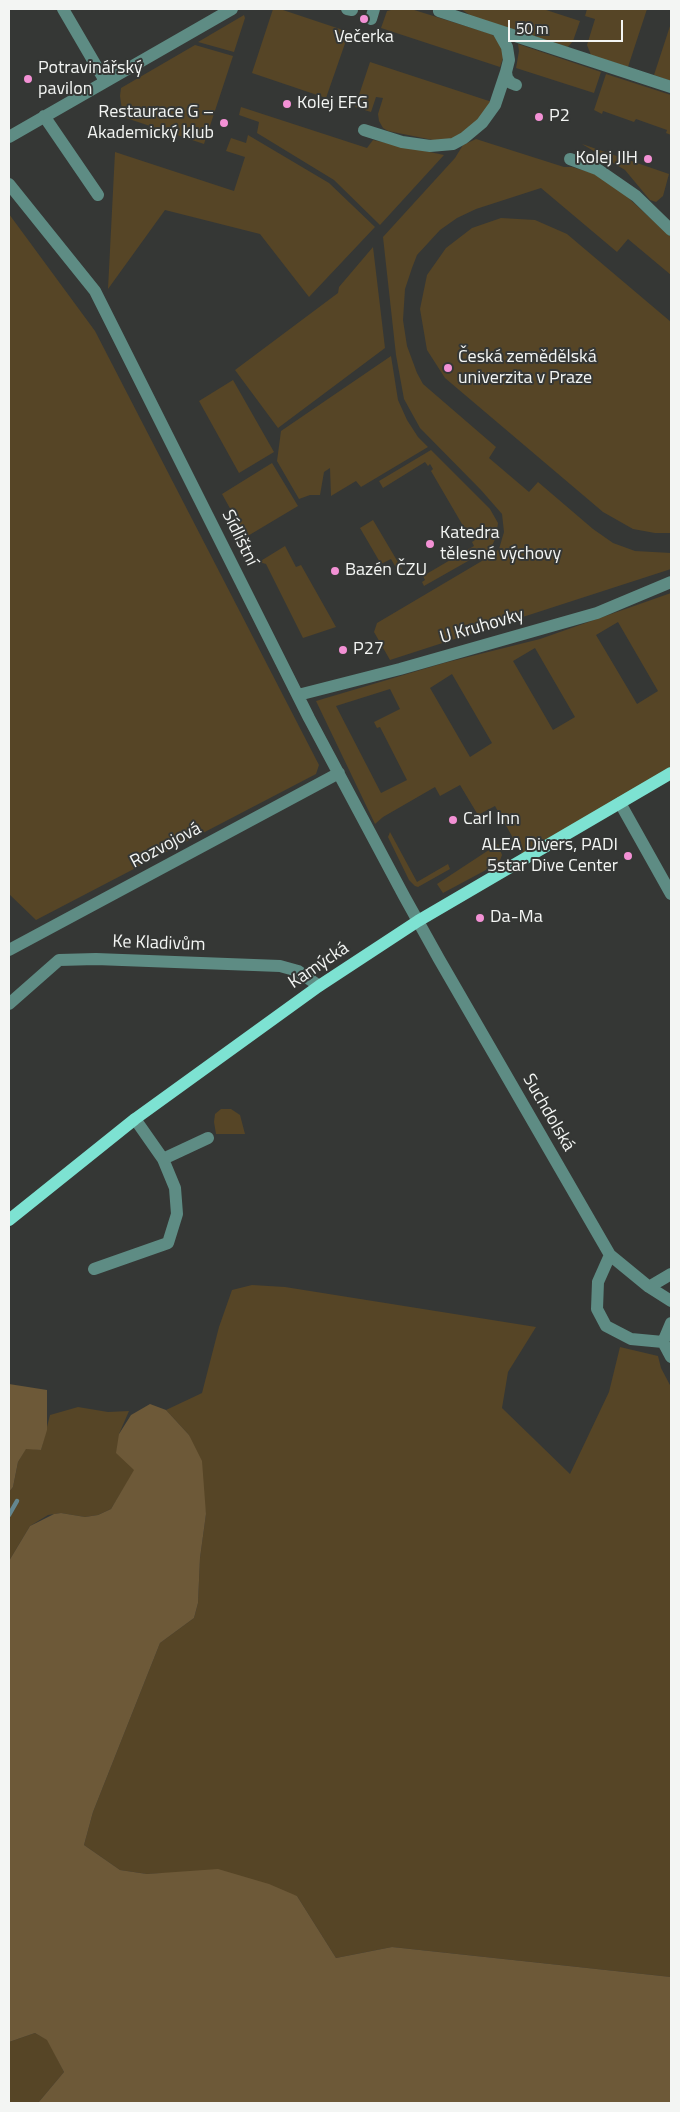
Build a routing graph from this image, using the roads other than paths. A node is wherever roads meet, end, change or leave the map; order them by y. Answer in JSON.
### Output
{"nodes":[{"id":1,"x":64,"y":9,"type":"edge"},
{"id":2,"x":232,"y":9,"type":"edge"},
{"id":3,"x":440,"y":9,"type":"edge"},
{"id":4,"x":498,"y":31,"type":"junction"},
{"id":5,"x":506,"y":72,"type":"junction"},
{"id":6,"x":105,"y":81,"type":"junction"},
{"id":7,"x":516,"y":85,"type":"dead end"},
{"id":8,"x":671,"y":87,"type":"edge"},
{"id":9,"x":44,"y":116,"type":"junction"},
{"id":10,"x":364,"y":130,"type":"dead end"},
{"id":11,"x":9,"y":137,"type":"edge"},
{"id":12,"x":570,"y":159,"type":"dead end"},
{"id":13,"x":9,"y":184,"type":"edge"},
{"id":14,"x":98,"y":195,"type":"dead end"},
{"id":15,"x":671,"y":230,"type":"edge"},
{"id":16,"x":671,"y":582,"type":"edge"},
{"id":17,"x":298,"y":694,"type":"junction"},
{"id":18,"x":339,"y":773,"type":"junction"},
{"id":19,"x":671,"y":773,"type":"edge"},
{"id":20,"x":620,"y":803,"type":"junction"},
{"id":21,"x":671,"y":894,"type":"edge"},
{"id":22,"x":418,"y":921,"type":"junction"},
{"id":23,"x":9,"y":950,"type":"edge"},
{"id":24,"x":319,"y":986,"type":"junction"},
{"id":25,"x":9,"y":1004,"type":"edge"},
{"id":26,"x":134,"y":1119,"type":"junction"},
{"id":27,"x":208,"y":1138,"type":"dead end"},
{"id":28,"x":163,"y":1159,"type":"junction"},
{"id":29,"x":9,"y":1220,"type":"edge"},
{"id":30,"x":610,"y":1255,"type":"junction"},
{"id":31,"x":94,"y":1269,"type":"dead end"},
{"id":32,"x":671,"y":1274,"type":"edge"},
{"id":33,"x":649,"y":1286,"type":"junction"},
{"id":34,"x":671,"y":1301,"type":"edge"},
{"id":35,"x":671,"y":1323,"type":"edge"},
{"id":36,"x":663,"y":1342,"type":"junction"},
{"id":37,"x":671,"y":1357,"type":"edge"}],
"edges":[{"from":1,"to":6,"type":"street"},
{"from":2,"to":6,"type":"street"},
{"from":3,"to":4,"type":"street"},
{"from":4,"to":5,"type":"street"},
{"from":4,"to":8,"type":"street"},
{"from":5,"to":7,"type":"street"},
{"from":5,"to":10,"type":"street"},
{"from":6,"to":9,"type":"street"},
{"from":9,"to":11,"type":"street"},
{"from":9,"to":14,"type":"street"},
{"from":12,"to":15,"type":"street"},
{"from":13,"to":17,"type":"street","name":"Sídlištní"},
{"from":16,"to":17,"type":"street","name":"U Kruhovky"},
{"from":17,"to":18,"type":"street","name":"Sídlištní"},
{"from":18,"to":22,"type":"street","name":"Sídlištní"},
{"from":18,"to":23,"type":"street","name":"Rozvojová"},
{"from":19,"to":20,"type":"main road","name":"Kamýcká"},
{"from":20,"to":21,"type":"street"},
{"from":20,"to":22,"type":"main road","name":"Kamýcká"},
{"from":22,"to":24,"type":"main road","name":"Kamýcká"},
{"from":22,"to":30,"type":"street","name":"Suchdolská"},
{"from":24,"to":25,"type":"street","name":"Ke Kladivům"},
{"from":24,"to":26,"type":"main road","name":"Kamýcká"},
{"from":26,"to":28,"type":"street"},
{"from":26,"to":29,"type":"main road","name":"Kamýcká"},
{"from":27,"to":28,"type":"street"},
{"from":28,"to":31,"type":"street"},
{"from":30,"to":33,"type":"street","name":"Suchdolská"},
{"from":30,"to":36,"type":"street"},
{"from":32,"to":33,"type":"street"},
{"from":33,"to":34,"type":"street","name":"Suchdolská"},
{"from":35,"to":36,"type":"street"},
{"from":36,"to":37,"type":"street"}]}
